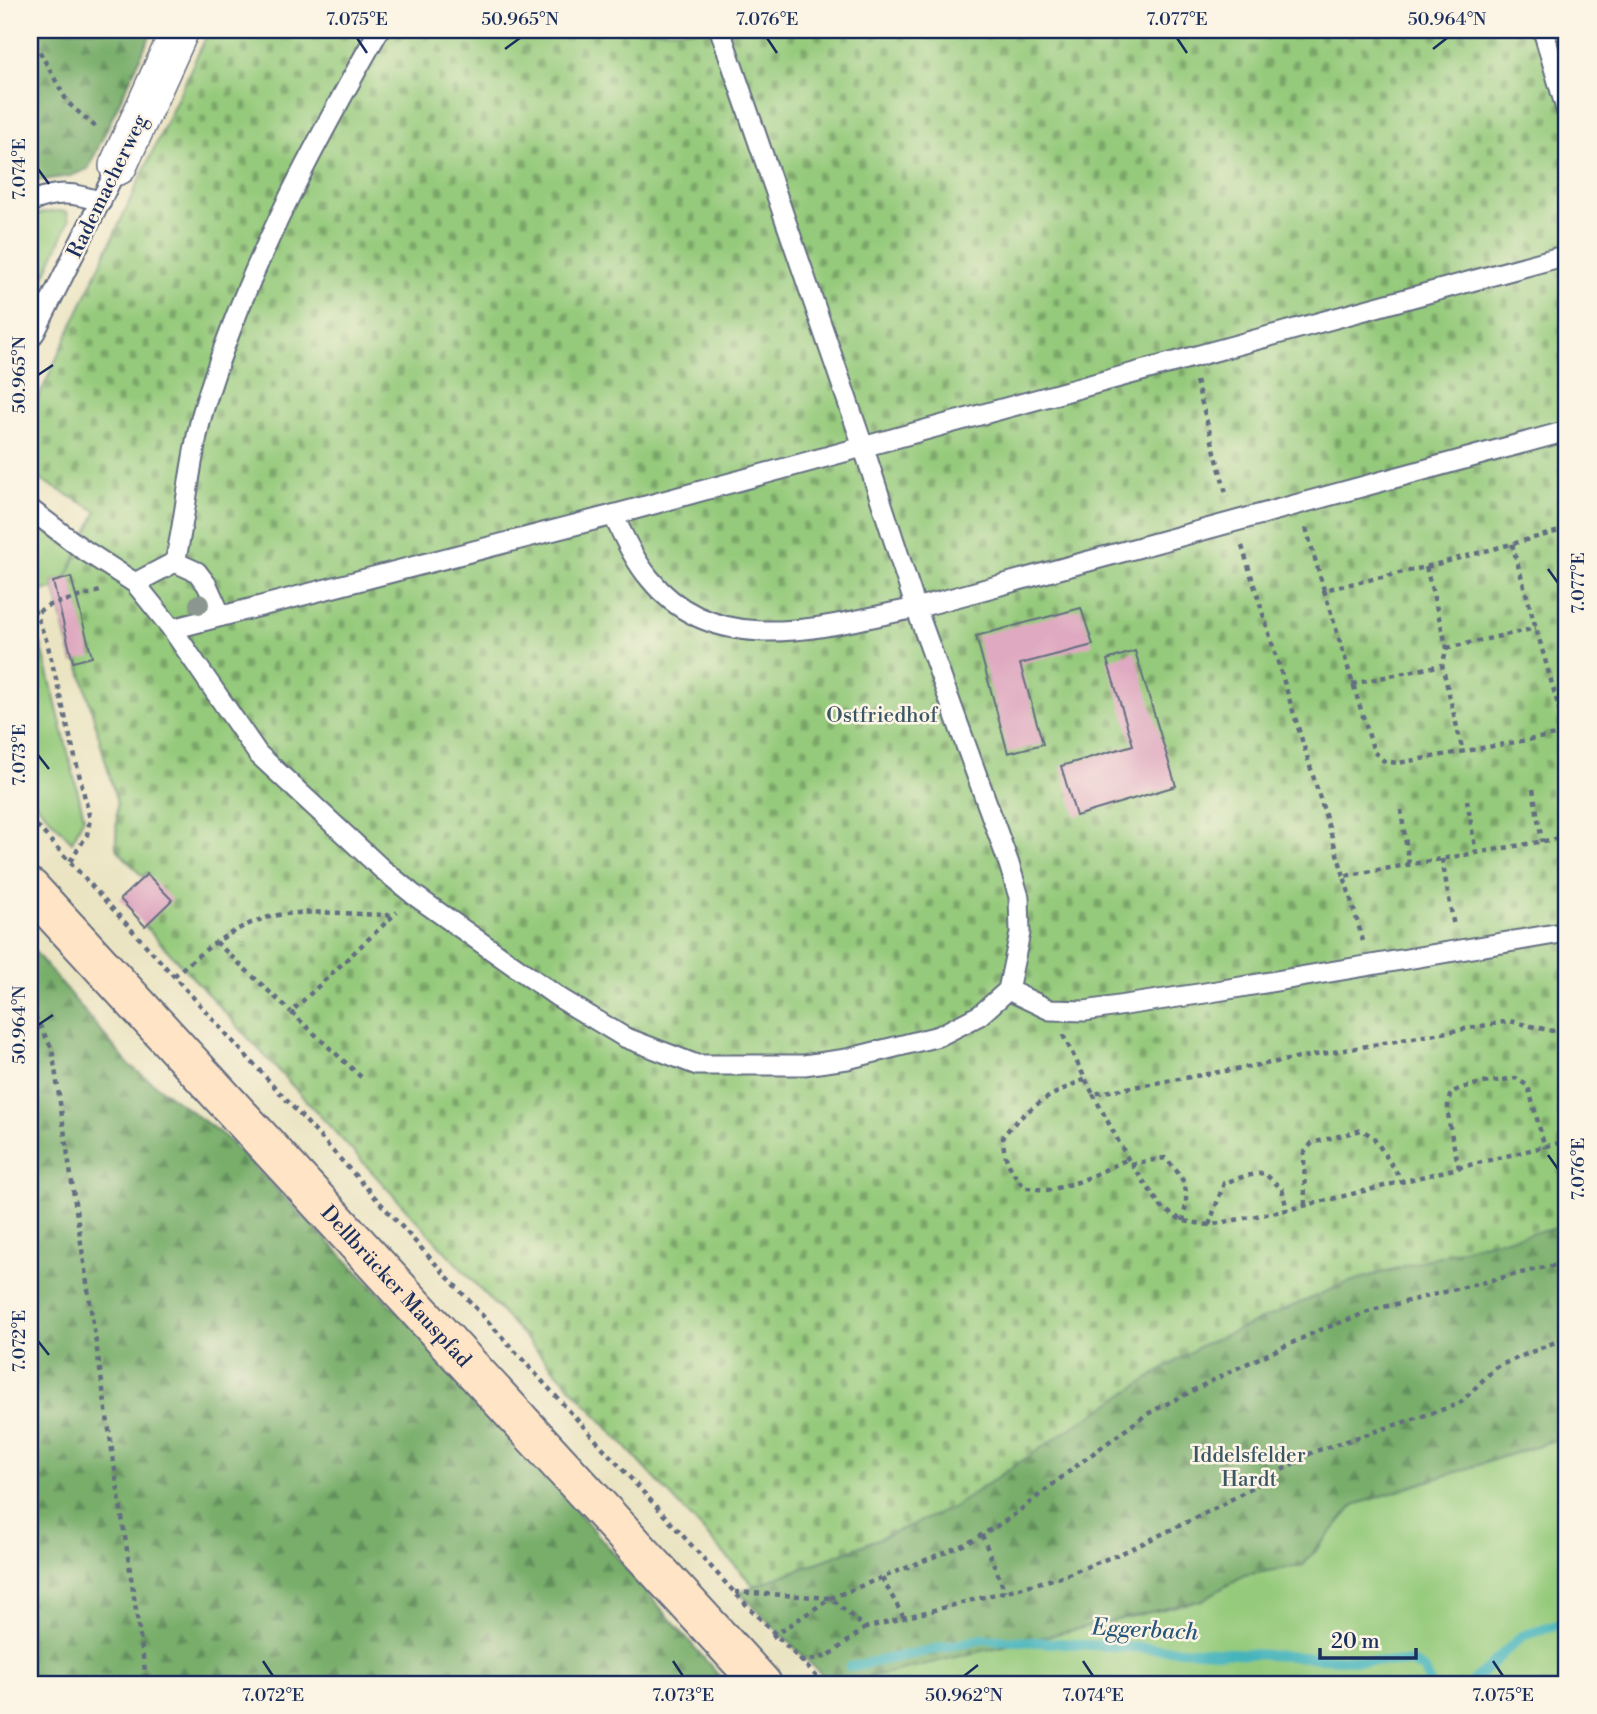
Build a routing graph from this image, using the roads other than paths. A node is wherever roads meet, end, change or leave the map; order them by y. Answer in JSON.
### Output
{"nodes":[{"id":1,"x":180,"y":30,"type":"edge"},
{"id":2,"x":379,"y":30,"type":"edge"},
{"id":3,"x":720,"y":30,"type":"edge"},
{"id":4,"x":1543,"y":30,"type":"edge"},
{"id":5,"x":1567,"y":112,"type":"edge"},
{"id":6,"x":121,"y":159,"type":"joint"},
{"id":7,"x":30,"y":202,"type":"edge"},
{"id":8,"x":101,"y":202,"type":"junction"},
{"id":9,"x":1567,"y":255,"type":"edge"},
{"id":10,"x":30,"y":339,"type":"edge"},
{"id":11,"x":1567,"y":431,"type":"edge"},
{"id":12,"x":863,"y":446,"type":"junction"},
{"id":13,"x":30,"y":509,"type":"edge"},
{"id":14,"x":613,"y":515,"type":"junction"},
{"id":15,"x":175,"y":562,"type":"junction"},
{"id":16,"x":135,"y":583,"type":"junction"},
{"id":17,"x":916,"y":608,"type":"junction"},
{"id":18,"x":221,"y":616,"type":"junction"},
{"id":19,"x":172,"y":629,"type":"junction"},
{"id":20,"x":30,"y":888,"type":"edge"},
{"id":21,"x":1567,"y":932,"type":"edge"},
{"id":22,"x":1008,"y":990,"type":"junction"},
{"id":23,"x":752,"y":1674,"type":"edge"}],
"edges":[{"from":1,"to":6,"type":"street","name":"Rademacherweg"},
{"from":2,"to":15,"type":"lane"},
{"from":3,"to":12,"type":"lane"},
{"from":4,"to":5,"type":"lane"},
{"from":6,"to":8,"type":"lane","name":"Rademacherweg"},
{"from":7,"to":8,"type":"lane"},
{"from":8,"to":10,"type":"lane","name":"Rademacherweg"},
{"from":9,"to":12,"type":"lane"},
{"from":11,"to":17,"type":"lane"},
{"from":12,"to":14,"type":"lane"},
{"from":12,"to":17,"type":"lane"},
{"from":13,"to":16,"type":"lane"},
{"from":14,"to":17,"type":"lane"},
{"from":14,"to":18,"type":"lane"},
{"from":15,"to":16,"type":"lane"},
{"from":15,"to":18,"type":"lane"},
{"from":16,"to":19,"type":"lane"},
{"from":17,"to":22,"type":"lane"},
{"from":18,"to":19,"type":"lane"},
{"from":19,"to":22,"type":"lane"},
{"from":20,"to":23,"type":"main road","name":"Dellbrücker Mauspfad"},
{"from":21,"to":22,"type":"lane"}]}
